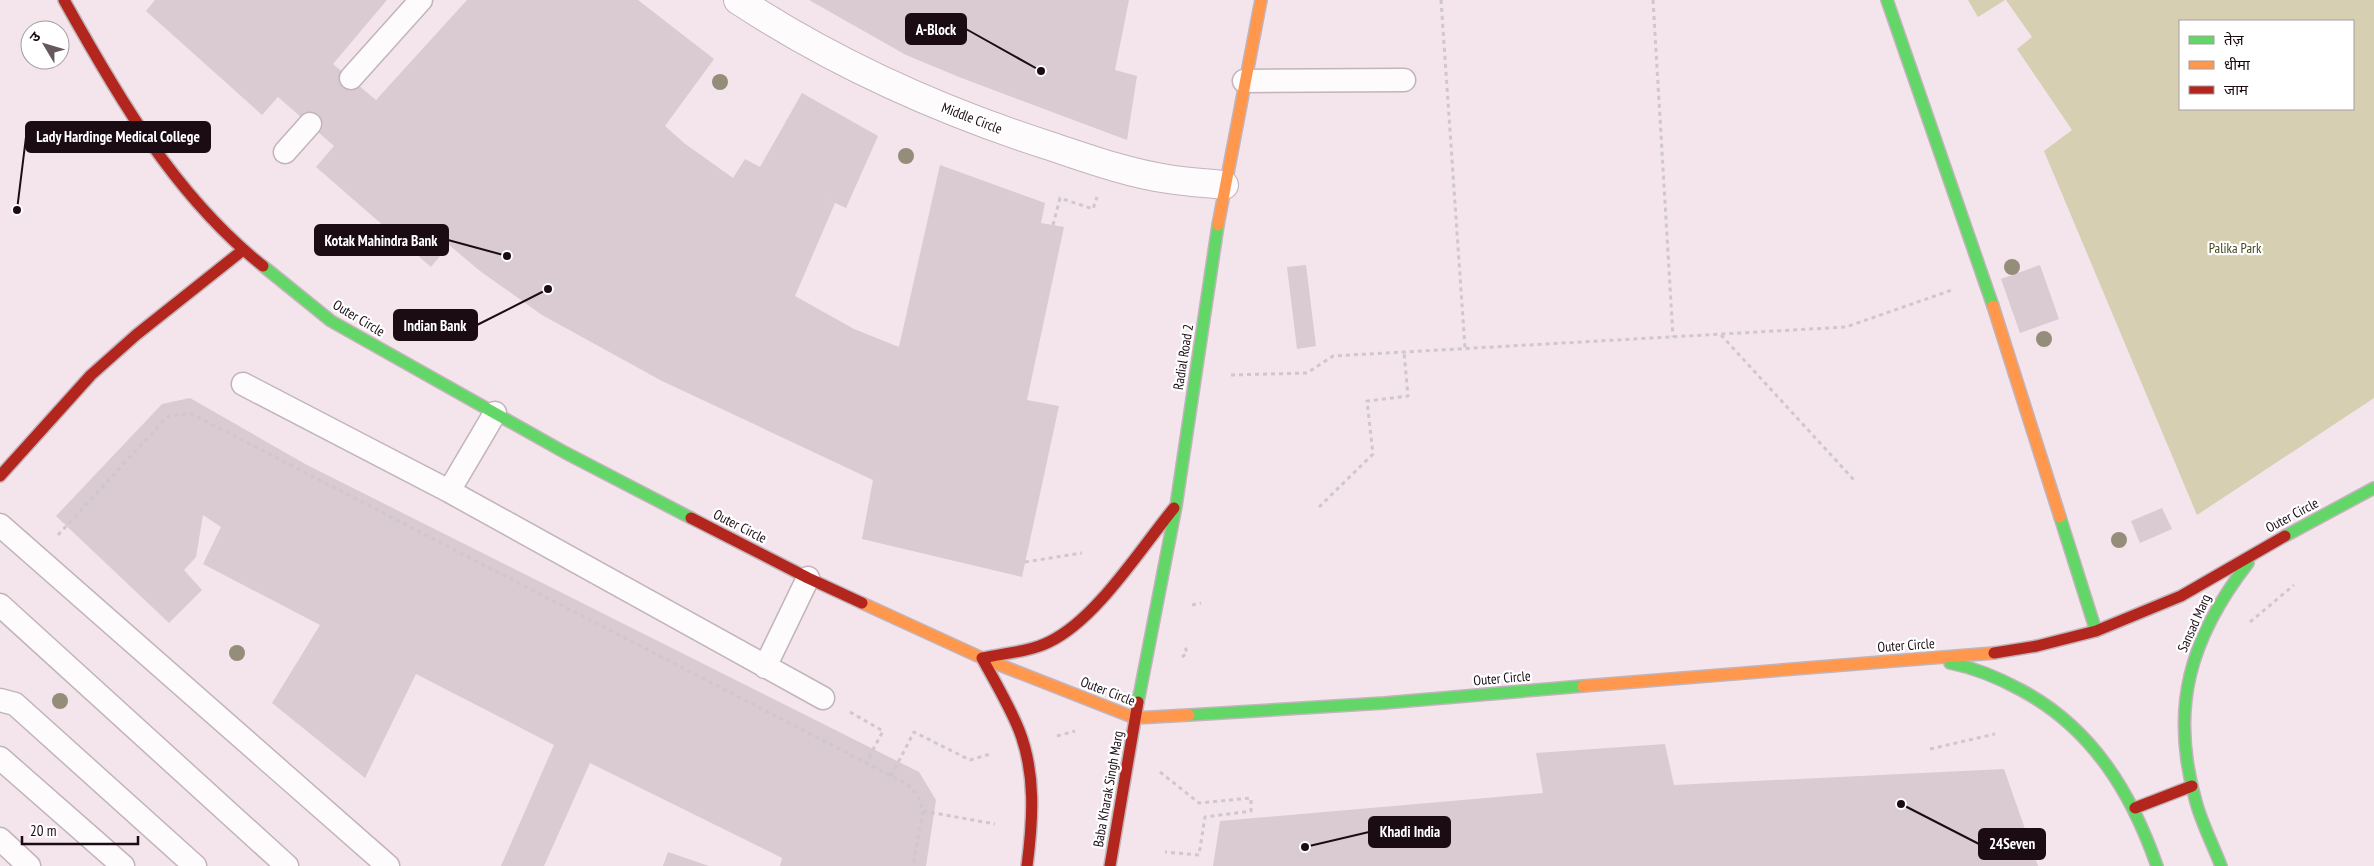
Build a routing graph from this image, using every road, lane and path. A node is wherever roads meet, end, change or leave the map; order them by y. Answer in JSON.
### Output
{"nodes":[{"id":1,"x":64,"y":0,"type":"edge"},
{"id":2,"x":421,"y":0,"type":"edge"},
{"id":3,"x":738,"y":0,"type":"edge"},
{"id":4,"x":1261,"y":0,"type":"edge"},
{"id":5,"x":1441,"y":0,"type":"edge"},
{"id":6,"x":1653,"y":0,"type":"edge"},
{"id":7,"x":1888,"y":0,"type":"edge"},
{"id":8,"x":351,"y":78,"type":"dead end"},
{"id":9,"x":1404,"y":80,"type":"dead end"},
{"id":10,"x":1244,"y":81,"type":"junction"},
{"id":11,"x":310,"y":124,"type":"dead end"},
{"id":12,"x":285,"y":152,"type":"dead end"},
{"id":13,"x":1224,"y":185,"type":"junction"},
{"id":14,"x":1060,"y":198,"type":"dead end"},
{"id":15,"x":1053,"y":225,"type":"dead end"},
{"id":16,"x":243,"y":250,"type":"junction"},
{"id":17,"x":1984,"y":278,"type":"junction"},
{"id":18,"x":1720,"y":334,"type":"junction"},
{"id":19,"x":1673,"y":336,"type":"junction"},
{"id":20,"x":1465,"y":348,"type":"junction"},
{"id":21,"x":1404,"y":352,"type":"junction"},
{"id":22,"x":1195,"y":374,"type":"junction"},
{"id":23,"x":243,"y":384,"type":"dead end"},
{"id":24,"x":495,"y":413,"type":"junction"},
{"id":25,"x":3,"y":466,"type":"edge"},
{"id":26,"x":1854,"y":480,"type":"dead end"},
{"id":27,"x":2374,"y":488,"type":"edge"},
{"id":28,"x":449,"y":491,"type":"junction"},
{"id":29,"x":1176,"y":506,"type":"junction"},
{"id":30,"x":1319,"y":508,"type":"dead end"},
{"id":31,"x":0,"y":525,"type":"edge"},
{"id":32,"x":2260,"y":549,"type":"junction"},
{"id":33,"x":1082,"y":553,"type":"dead end"},
{"id":34,"x":37,"y":558,"type":"junction"},
{"id":35,"x":1025,"y":562,"type":"dead end"},
{"id":36,"x":808,"y":578,"type":"junction"},
{"id":37,"x":2294,"y":585,"type":"dead end"},
{"id":38,"x":0,"y":605,"type":"edge"},
{"id":39,"x":2245,"y":626,"type":"dead end"},
{"id":40,"x":2096,"y":631,"type":"junction"},
{"id":41,"x":982,"y":658,"type":"junction"},
{"id":42,"x":1916,"y":659,"type":"junction"},
{"id":43,"x":764,"y":667,"type":"junction"},
{"id":44,"x":823,"y":698,"type":"joint"},
{"id":45,"x":0,"y":700,"type":"edge"},
{"id":46,"x":1135,"y":718,"type":"junction"},
{"id":47,"x":1995,"y":734,"type":"dead end"},
{"id":48,"x":1930,"y":749,"type":"dead end"},
{"id":49,"x":0,"y":758,"type":"edge"},
{"id":50,"x":970,"y":760,"type":"dead end"},
{"id":51,"x":866,"y":763,"type":"junction"},
{"id":52,"x":891,"y":776,"type":"junction"},
{"id":53,"x":2192,"y":786,"type":"junction"},
{"id":54,"x":1199,"y":803,"type":"dead end"},
{"id":55,"x":2135,"y":808,"type":"junction"},
{"id":56,"x":923,"y":811,"type":"junction"},
{"id":57,"x":995,"y":824,"type":"dead end"},
{"id":58,"x":0,"y":839,"type":"edge"},
{"id":59,"x":1165,"y":852,"type":"dead end"},
{"id":60,"x":28,"y":866,"type":"edge"},
{"id":61,"x":123,"y":866,"type":"edge"},
{"id":62,"x":195,"y":866,"type":"edge"},
{"id":63,"x":286,"y":866,"type":"edge"},
{"id":64,"x":388,"y":866,"type":"edge"},
{"id":65,"x":913,"y":866,"type":"edge"},
{"id":66,"x":1026,"y":866,"type":"edge"},
{"id":67,"x":1110,"y":866,"type":"edge"},
{"id":68,"x":2157,"y":866,"type":"edge"},
{"id":69,"x":2221,"y":866,"type":"edge"}],
"edges":[{"from":1,"to":16,"type":"main road","name":"Outer Circle"},
{"from":2,"to":8,"type":"lane"},
{"from":3,"to":13,"type":"street","name":"Middle Circle"},
{"from":4,"to":10,"type":"main road","name":"Radial Road 2"},
{"from":5,"to":20,"type":"path"},
{"from":6,"to":19,"type":"path"},
{"from":7,"to":17,"type":"main road"},
{"from":9,"to":10,"type":"lane"},
{"from":10,"to":13,"type":"main road","name":"Radial Road 2"},
{"from":11,"to":12,"type":"lane"},
{"from":13,"to":22,"type":"main road","name":"Radial Road 2"},
{"from":14,"to":15,"type":"path"},
{"from":16,"to":24,"type":"main road","name":"Outer Circle"},
{"from":16,"to":25,"type":"main road"},
{"from":17,"to":18,"type":"path"},
{"from":17,"to":40,"type":"main road"},
{"from":18,"to":19,"type":"path"},
{"from":18,"to":26,"type":"path"},
{"from":19,"to":20,"type":"path"},
{"from":20,"to":21,"type":"path"},
{"from":21,"to":22,"type":"path"},
{"from":21,"to":30,"type":"path"},
{"from":22,"to":29,"type":"main road","name":"Radial Road 2"},
{"from":23,"to":28,"type":"lane"},
{"from":24,"to":28,"type":"lane"},
{"from":24,"to":36,"type":"main road","name":"Outer Circle"},
{"from":27,"to":32,"type":"main road","name":"Outer Circle"},
{"from":28,"to":43,"type":"lane"},
{"from":29,"to":41,"type":"main road"},
{"from":29,"to":46,"type":"main road","name":"Radial Road 2"},
{"from":31,"to":34,"type":"lane"},
{"from":32,"to":40,"type":"main road","name":"Outer Circle"},
{"from":32,"to":53,"type":"main road","name":"Sansad Marg"},
{"from":33,"to":35,"type":"path"},
{"from":34,"to":51,"type":"path"},
{"from":34,"to":64,"type":"lane"},
{"from":36,"to":41,"type":"main road","name":"Outer Circle"},
{"from":36,"to":43,"type":"lane"},
{"from":37,"to":39,"type":"path"},
{"from":38,"to":63,"type":"lane"},
{"from":40,"to":42,"type":"main road","name":"Outer Circle"},
{"from":41,"to":46,"type":"main road","name":"Outer Circle"},
{"from":41,"to":66,"type":"main road"},
{"from":42,"to":46,"type":"main road","name":"Outer Circle"},
{"from":42,"to":55,"type":"main road"},
{"from":43,"to":44,"type":"lane"},
{"from":44,"to":51,"type":"path"},
{"from":45,"to":62,"type":"lane"},
{"from":46,"to":67,"type":"main road","name":"Baba Kharak Singh Marg"},
{"from":47,"to":48,"type":"path"},
{"from":49,"to":61,"type":"lane"},
{"from":50,"to":52,"type":"path"},
{"from":51,"to":52,"type":"path"},
{"from":52,"to":56,"type":"path"},
{"from":53,"to":55,"type":"main road"},
{"from":53,"to":69,"type":"main road","name":"Sansad Marg"},
{"from":54,"to":59,"type":"path"},
{"from":55,"to":68,"type":"main road"},
{"from":56,"to":57,"type":"path"},
{"from":56,"to":65,"type":"path"},
{"from":58,"to":60,"type":"lane"}]}
